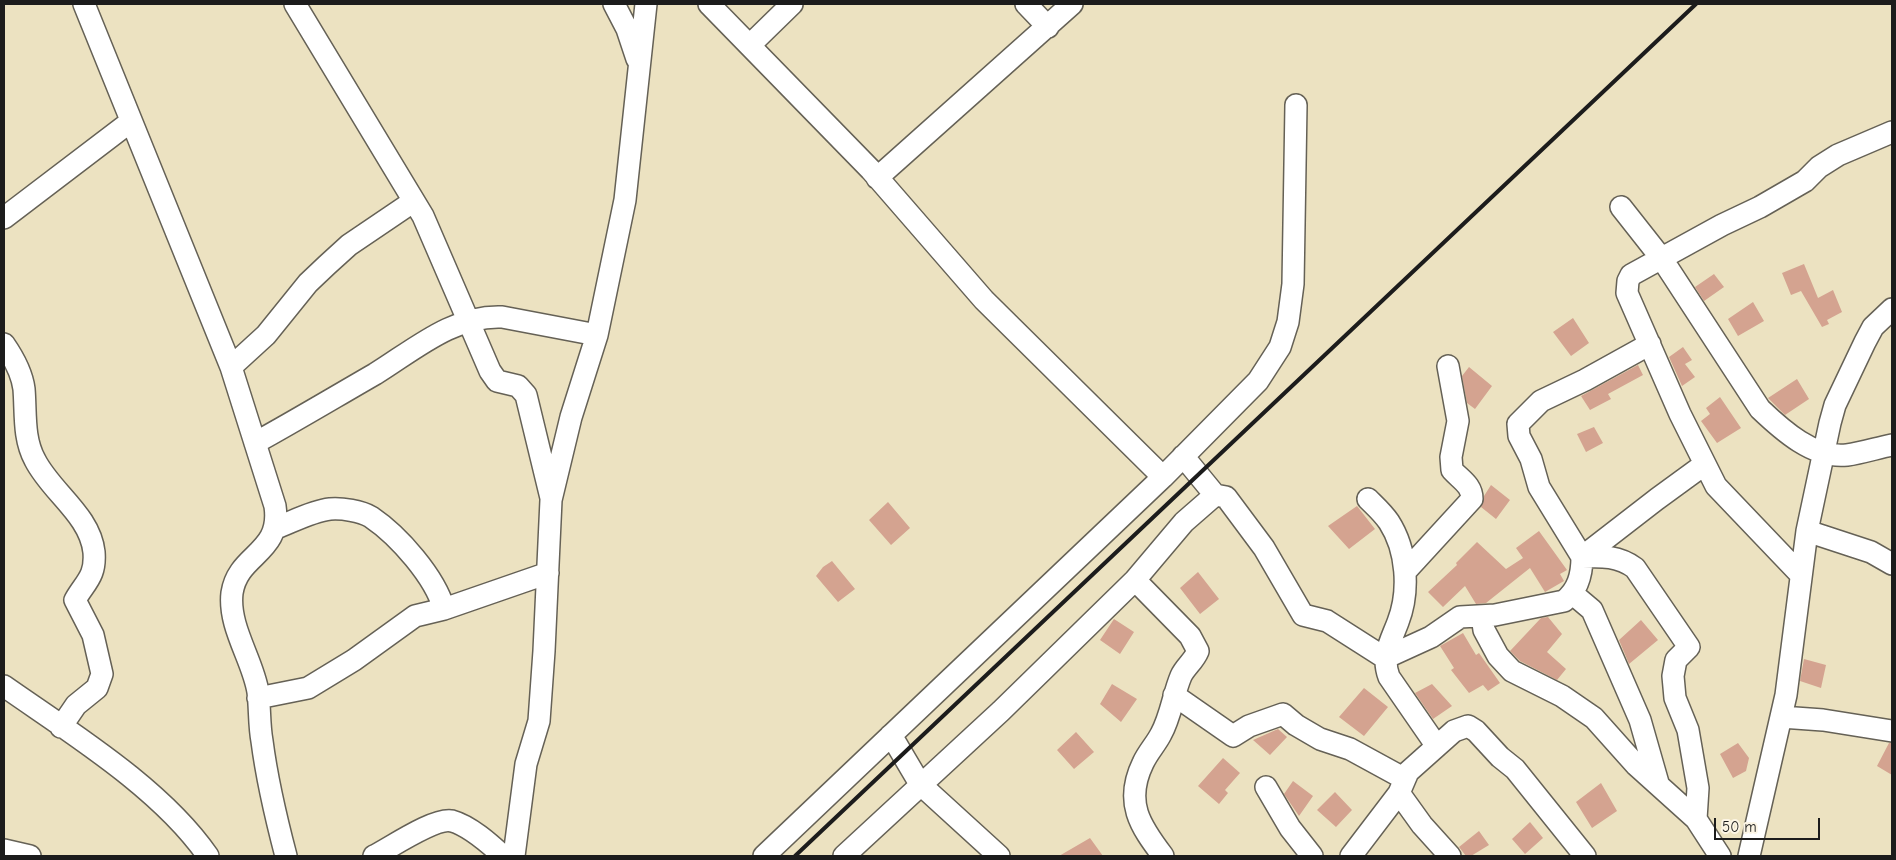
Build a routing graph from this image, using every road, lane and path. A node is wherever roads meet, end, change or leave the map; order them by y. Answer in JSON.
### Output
{"nodes":[{"id":1,"x":84,"y":4,"type":"edge"},
{"id":2,"x":295,"y":4,"type":"edge"},
{"id":3,"x":614,"y":4,"type":"edge"},
{"id":4,"x":646,"y":4,"type":"edge"},
{"id":5,"x":710,"y":4,"type":"edge"},
{"id":6,"x":792,"y":4,"type":"edge"},
{"id":7,"x":1026,"y":4,"type":"edge"},
{"id":8,"x":1072,"y":4,"type":"edge"},
{"id":9,"x":1048,"y":26,"type":"junction"},
{"id":10,"x":750,"y":45,"type":"junction"},
{"id":11,"x":639,"y":64,"type":"junction"},
{"id":12,"x":1296,"y":105,"type":"dead end"},
{"id":13,"x":130,"y":122,"type":"junction"},
{"id":14,"x":1892,"y":132,"type":"edge"},
{"id":15,"x":877,"y":178,"type":"junction"},
{"id":16,"x":414,"y":201,"type":"junction"},
{"id":17,"x":1621,"y":207,"type":"dead end"},
{"id":18,"x":4,"y":218,"type":"edge"},
{"id":19,"x":1662,"y":259,"type":"junction"},
{"id":20,"x":1892,"y":309,"type":"edge"},
{"id":21,"x":469,"y":322,"type":"junction"},
{"id":22,"x":597,"y":335,"type":"junction"},
{"id":23,"x":4,"y":344,"type":"edge"},
{"id":24,"x":1650,"y":344,"type":"junction"},
{"id":25,"x":1448,"y":366,"type":"dead end"},
{"id":26,"x":231,"y":367,"type":"junction"},
{"id":27,"x":255,"y":443,"type":"junction"},
{"id":28,"x":1892,"y":444,"type":"edge"},
{"id":29,"x":1824,"y":452,"type":"junction"},
{"id":30,"x":1183,"y":456,"type":"junction"},
{"id":31,"x":1705,"y":464,"type":"junction"},
{"id":32,"x":1163,"y":477,"type":"junction"},
{"id":33,"x":1216,"y":495,"type":"junction"},
{"id":34,"x":1368,"y":499,"type":"dead end"},
{"id":35,"x":551,"y":500,"type":"junction"},
{"id":36,"x":276,"y":528,"type":"junction"},
{"id":37,"x":1807,"y":531,"type":"junction"},
{"id":38,"x":1582,"y":557,"type":"junction"},
{"id":39,"x":1892,"y":564,"type":"edge"},
{"id":40,"x":1404,"y":572,"type":"junction"},
{"id":41,"x":548,"y":573,"type":"junction"},
{"id":42,"x":1801,"y":575,"type":"junction"},
{"id":43,"x":1135,"y":580,"type":"junction"},
{"id":44,"x":1573,"y":594,"type":"junction"},
{"id":45,"x":444,"y":609,"type":"junction"},
{"id":46,"x":1482,"y":616,"type":"junction"},
{"id":47,"x":1386,"y":658,"type":"junction"},
{"id":48,"x":4,"y":686,"type":"edge"},
{"id":49,"x":1174,"y":695,"type":"junction"},
{"id":50,"x":258,"y":698,"type":"junction"},
{"id":51,"x":1781,"y":716,"type":"junction"},
{"id":52,"x":61,"y":727,"type":"junction"},
{"id":53,"x":1892,"y":731,"type":"edge"},
{"id":54,"x":891,"y":735,"type":"junction"},
{"id":55,"x":1436,"y":746,"type":"junction"},
{"id":56,"x":1658,"y":783,"type":"junction"},
{"id":57,"x":920,"y":784,"type":"junction"},
{"id":58,"x":1402,"y":786,"type":"junction"},
{"id":59,"x":1266,"y":787,"type":"dead end"},
{"id":60,"x":1696,"y":818,"type":"junction"},
{"id":61,"x":1753,"y":833,"type":"junction"},
{"id":62,"x":4,"y":850,"type":"edge"},
{"id":63,"x":30,"y":856,"type":"edge"},
{"id":64,"x":208,"y":856,"type":"edge"},
{"id":65,"x":286,"y":856,"type":"edge"},
{"id":66,"x":374,"y":856,"type":"edge"},
{"id":67,"x":503,"y":856,"type":"edge"},
{"id":68,"x":514,"y":856,"type":"edge"},
{"id":69,"x":764,"y":856,"type":"edge"},
{"id":70,"x":844,"y":856,"type":"edge"},
{"id":71,"x":999,"y":856,"type":"edge"},
{"id":72,"x":1163,"y":856,"type":"edge"},
{"id":73,"x":1312,"y":856,"type":"edge"},
{"id":74,"x":1351,"y":856,"type":"edge"},
{"id":75,"x":1450,"y":856,"type":"edge"},
{"id":76,"x":1585,"y":856,"type":"edge"},
{"id":77,"x":1720,"y":856,"type":"edge"},
{"id":78,"x":1728,"y":856,"type":"edge"},
{"id":79,"x":1749,"y":856,"type":"edge"}],
"edges":[{"from":1,"to":13,"type":"street"},
{"from":2,"to":16,"type":"street"},
{"from":3,"to":11,"type":"street"},
{"from":4,"to":11,"type":"street"},
{"from":5,"to":10,"type":"street"},
{"from":6,"to":10,"type":"street"},
{"from":7,"to":9,"type":"street"},
{"from":8,"to":9,"type":"street"},
{"from":9,"to":15,"type":"street"},
{"from":10,"to":15,"type":"street"},
{"from":11,"to":22,"type":"street"},
{"from":12,"to":30,"type":"street"},
{"from":13,"to":18,"type":"street"},
{"from":13,"to":26,"type":"street"},
{"from":14,"to":19,"type":"street"},
{"from":15,"to":32,"type":"street"},
{"from":16,"to":21,"type":"street"},
{"from":16,"to":26,"type":"street"},
{"from":17,"to":19,"type":"street"},
{"from":19,"to":24,"type":"street"},
{"from":19,"to":29,"type":"street"},
{"from":20,"to":29,"type":"street"},
{"from":21,"to":22,"type":"street"},
{"from":21,"to":27,"type":"street"},
{"from":21,"to":35,"type":"street"},
{"from":22,"to":35,"type":"street"},
{"from":23,"to":52,"type":"street"},
{"from":24,"to":31,"type":"street"},
{"from":24,"to":38,"type":"street"},
{"from":25,"to":40,"type":"street"},
{"from":26,"to":27,"type":"street"},
{"from":27,"to":36,"type":"street"},
{"from":28,"to":29,"type":"street"},
{"from":29,"to":37,"type":"street"},
{"from":30,"to":32,"type":"street"},
{"from":30,"to":33,"type":"street"},
{"from":31,"to":38,"type":"street"},
{"from":31,"to":42,"type":"street"},
{"from":32,"to":54,"type":"street"},
{"from":33,"to":43,"type":"street"},
{"from":33,"to":47,"type":"street"},
{"from":34,"to":40,"type":"street"},
{"from":35,"to":41,"type":"street"},
{"from":36,"to":45,"type":"street"},
{"from":36,"to":50,"type":"street"},
{"from":37,"to":39,"type":"street"},
{"from":37,"to":42,"type":"street"},
{"from":38,"to":44,"type":"street"},
{"from":38,"to":60,"type":"street"},
{"from":40,"to":47,"type":"street"},
{"from":41,"to":45,"type":"street"},
{"from":41,"to":68,"type":"street"},
{"from":42,"to":51,"type":"street"},
{"from":43,"to":49,"type":"street"},
{"from":43,"to":57,"type":"street"},
{"from":44,"to":46,"type":"street"},
{"from":44,"to":56,"type":"street"},
{"from":45,"to":50,"type":"street"},
{"from":46,"to":47,"type":"street"},
{"from":46,"to":56,"type":"street"},
{"from":47,"to":55,"type":"street"},
{"from":48,"to":52,"type":"street"},
{"from":49,"to":58,"type":"street"},
{"from":49,"to":72,"type":"street"},
{"from":50,"to":65,"type":"street"},
{"from":51,"to":53,"type":"street"},
{"from":51,"to":61,"type":"street"},
{"from":52,"to":64,"type":"street"},
{"from":54,"to":57,"type":"street"},
{"from":54,"to":69,"type":"street"},
{"from":55,"to":58,"type":"street"},
{"from":55,"to":76,"type":"street"},
{"from":56,"to":60,"type":"street"},
{"from":57,"to":70,"type":"street"},
{"from":57,"to":71,"type":"street"},
{"from":58,"to":74,"type":"street"},
{"from":58,"to":75,"type":"street"},
{"from":59,"to":73,"type":"street"},
{"from":60,"to":77,"type":"street"},
{"from":61,"to":78,"type":"street"},
{"from":61,"to":79,"type":"street"},
{"from":62,"to":63,"type":"street"},
{"from":66,"to":67,"type":"street"}]}
